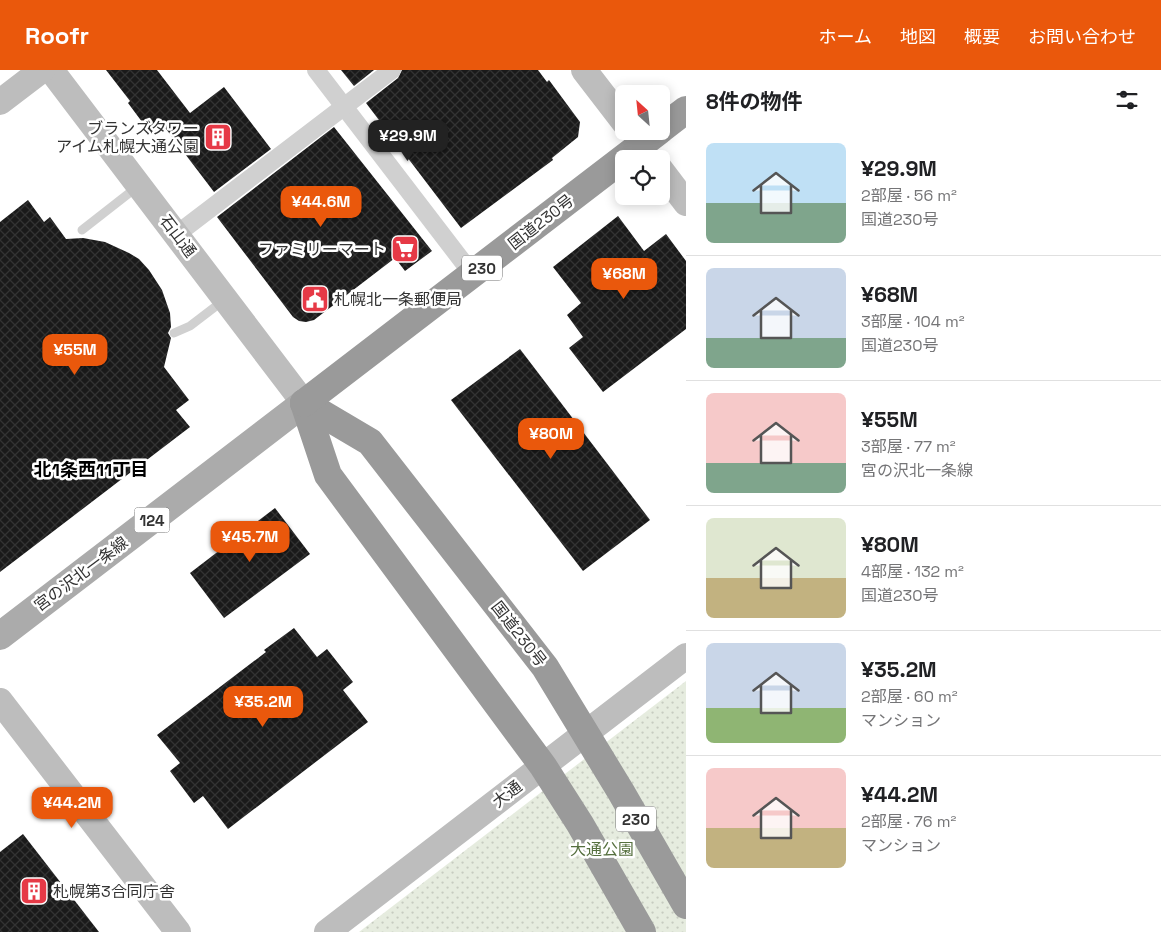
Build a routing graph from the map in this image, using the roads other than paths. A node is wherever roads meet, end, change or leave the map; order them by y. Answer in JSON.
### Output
{"nodes":[{"id":1,"x":42,"y":70,"type":"edge"},
{"id":2,"x":51,"y":70,"type":"edge"},
{"id":3,"x":316,"y":70,"type":"edge"},
{"id":4,"x":392,"y":70,"type":"edge"},
{"id":5,"x":584,"y":70,"type":"edge"},
{"id":6,"x":0,"y":102,"type":"edge"},
{"id":7,"x":345,"y":107,"type":"junction"},
{"id":8,"x":615,"y":110,"type":"edge"},
{"id":9,"x":686,"y":110,"type":"edge"},
{"id":10,"x":670,"y":123,"type":"edge"},
{"id":11,"x":648,"y":140,"type":"edge"},
{"id":12,"x":670,"y":182,"type":"edge"},
{"id":13,"x":139,"y":186,"type":"junction"},
{"id":14,"x":686,"y":203,"type":"edge"},
{"id":15,"x":82,"y":230,"type":"dead end"},
{"id":16,"x":176,"y":234,"type":"junction"},
{"id":17,"x":473,"y":275,"type":"junction"},
{"id":18,"x":226,"y":299,"type":"junction"},
{"id":19,"x":174,"y":333,"type":"dead end"},
{"id":20,"x":304,"y":403,"type":"junction"},
{"id":21,"x":0,"y":636,"type":"edge"},
{"id":22,"x":686,"y":656,"type":"edge"},
{"id":23,"x":0,"y":701,"type":"edge"},
{"id":24,"x":585,"y":733,"type":"junction"},
{"id":25,"x":543,"y":766,"type":"junction"},
{"id":26,"x":686,"y":905,"type":"edge"},
{"id":27,"x":178,"y":932,"type":"edge"},
{"id":28,"x":327,"y":932,"type":"edge"},
{"id":29,"x":642,"y":932,"type":"edge"}],
"edges":[{"from":1,"to":6,"type":"street"},
{"from":2,"to":13,"type":"street","name":"石山通"},
{"from":3,"to":7,"type":"street"},
{"from":4,"to":7,"type":"street"},
{"from":5,"to":8,"type":"street"},
{"from":7,"to":16,"type":"street"},
{"from":7,"to":17,"type":"street"},
{"from":9,"to":10,"type":"highway","name":"国道230号","number":"230"},
{"from":11,"to":17,"type":"highway","name":"国道230号","number":"230"},
{"from":12,"to":14,"type":"street"},
{"from":13,"to":15,"type":"lane"},
{"from":13,"to":16,"type":"street","name":"石山通"},
{"from":16,"to":18,"type":"street","name":"石山通"},
{"from":17,"to":20,"type":"highway","name":"国道230号","number":"230"},
{"from":18,"to":19,"type":"lane"},
{"from":18,"to":20,"type":"street","name":"石山通"},
{"from":20,"to":21,"type":"main road","name":"宮の沢北一条線","number":"124"},
{"from":20,"to":24,"type":"highway","name":"国道230号","number":"230"},
{"from":20,"to":25,"type":"highway"},
{"from":22,"to":24,"type":"street","name":"大通"},
{"from":23,"to":27,"type":"street"},
{"from":24,"to":25,"type":"street","name":"大通"},
{"from":24,"to":26,"type":"highway","name":"国道230号","number":"230"},
{"from":25,"to":28,"type":"street","name":"大通"},
{"from":25,"to":29,"type":"highway"}]}
